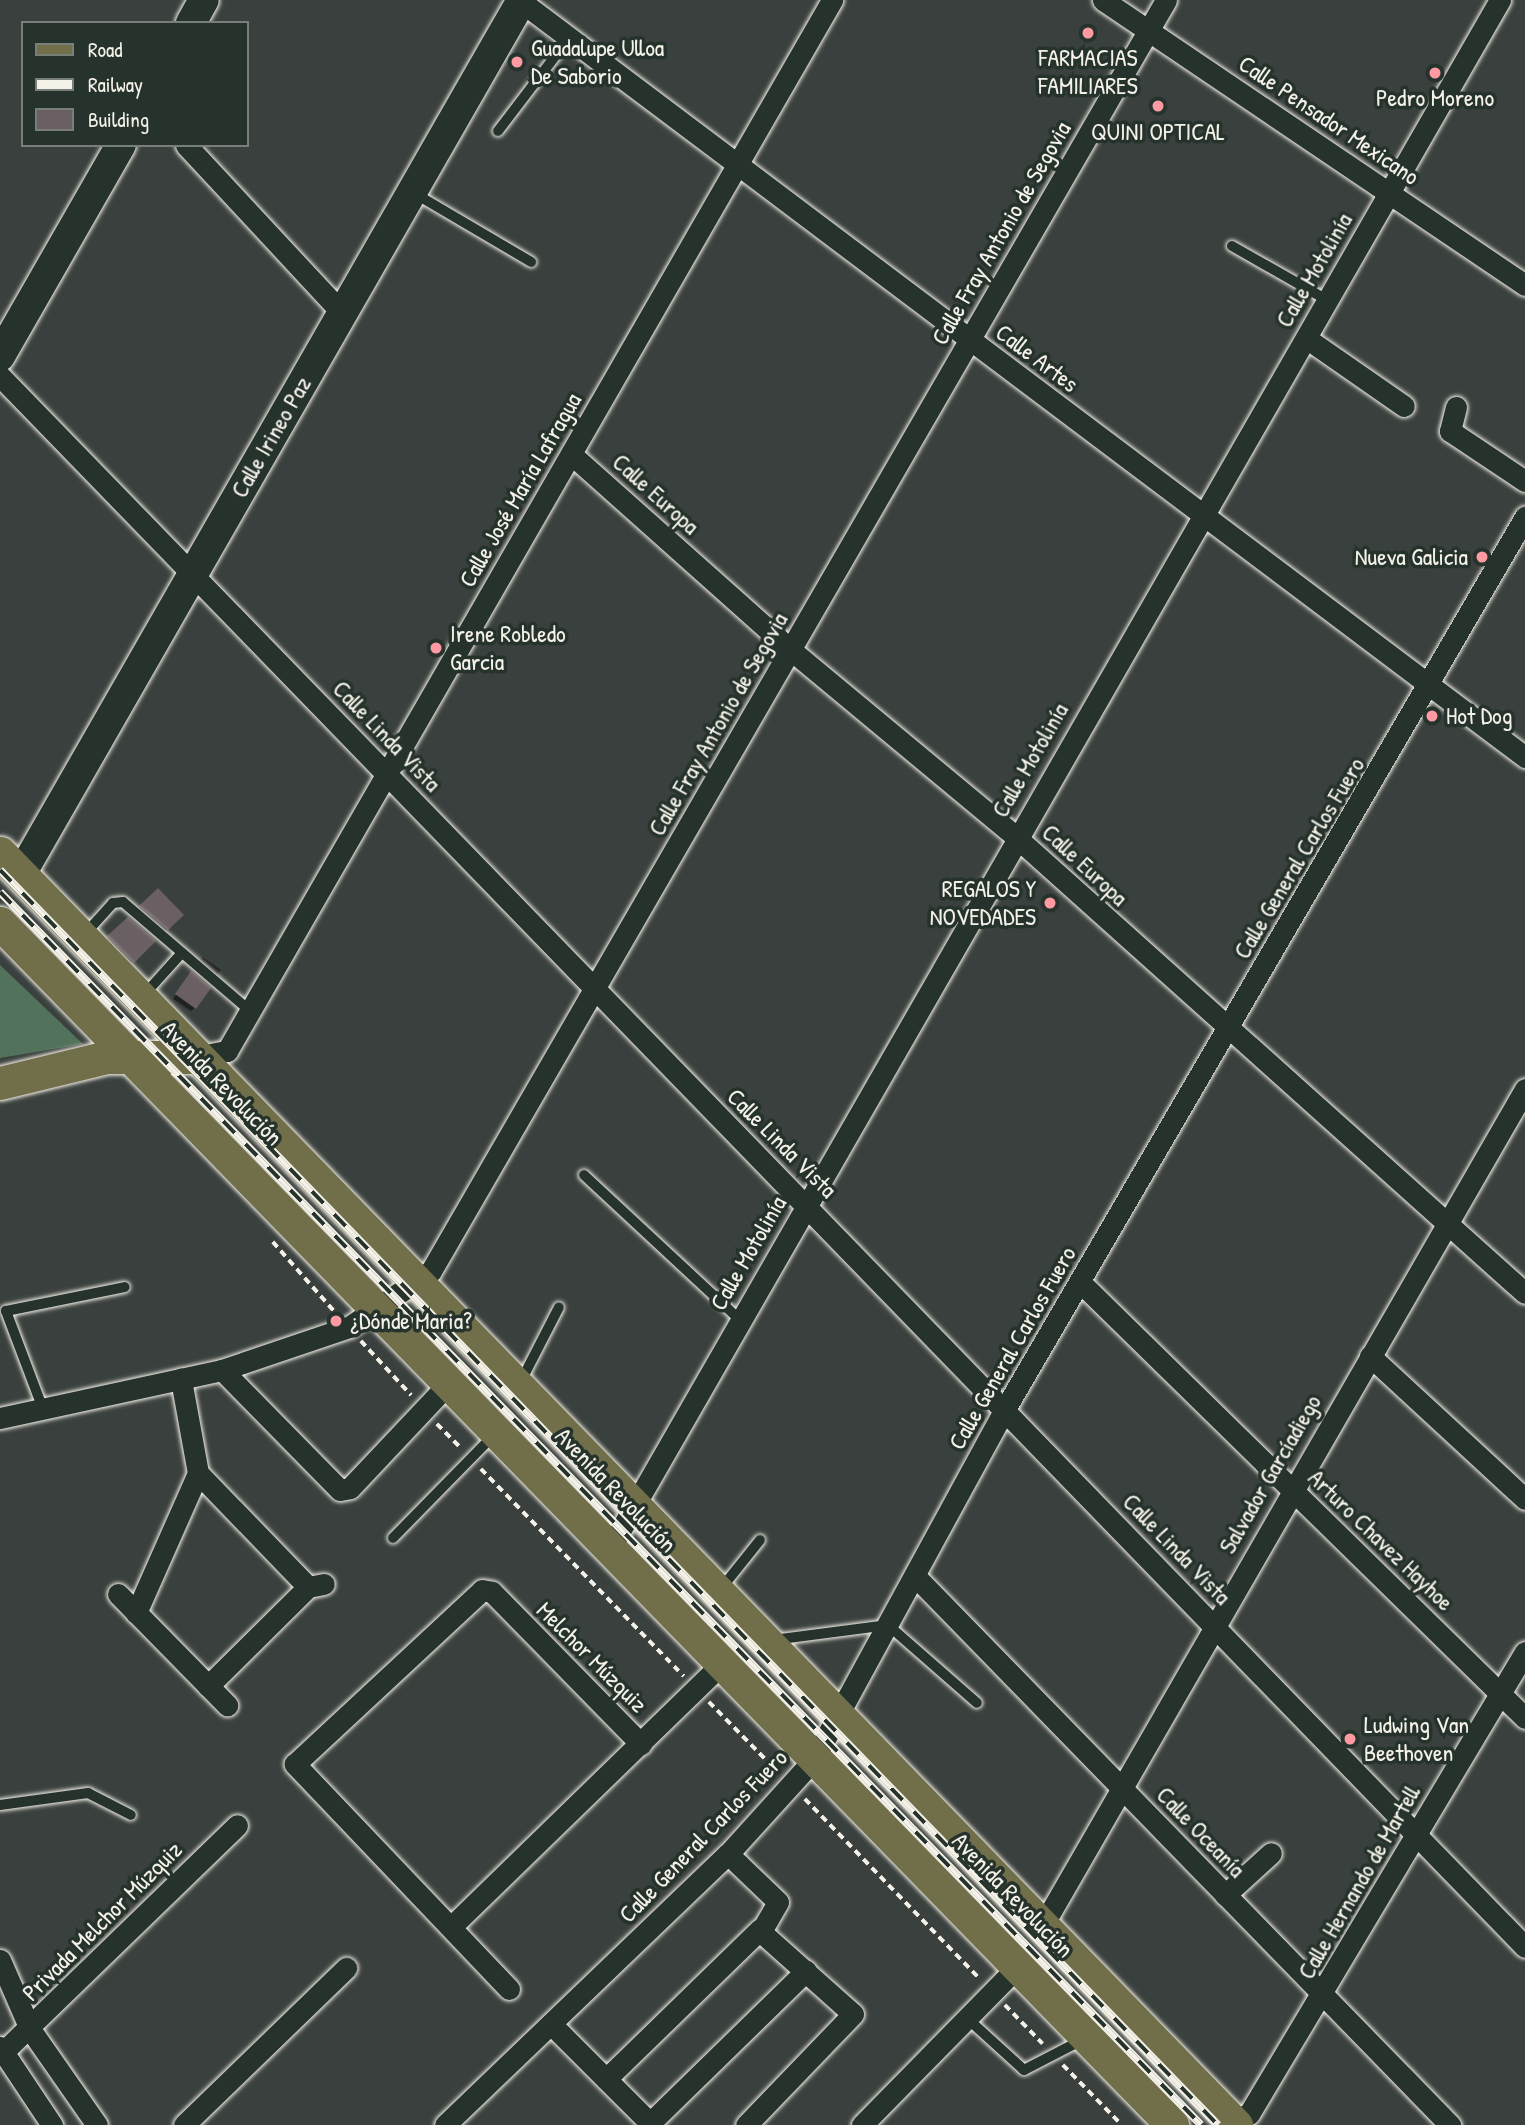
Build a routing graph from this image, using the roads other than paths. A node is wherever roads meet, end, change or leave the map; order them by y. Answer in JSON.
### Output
{"nodes":[{"id":1,"x":204,"y":0,"type":"edge"},
{"id":2,"x":832,"y":0,"type":"edge"},
{"id":3,"x":1103,"y":0,"type":"edge"},
{"id":4,"x":1166,"y":0,"type":"edge"},
{"id":5,"x":1500,"y":0,"type":"edge"},
{"id":6,"x":521,"y":1,"type":"edge"},
{"id":7,"x":192,"y":21,"type":"edge"},
{"id":8,"x":1149,"y":31,"type":"junction"},
{"id":9,"x":569,"y":38,"type":"junction"},
{"id":10,"x":498,"y":131,"type":"dead end"},
{"id":11,"x":120,"y":147,"type":"edge"},
{"id":12,"x":188,"y":147,"type":"edge"},
{"id":13,"x":738,"y":165,"type":"junction"},
{"id":14,"x":412,"y":192,"type":"junction"},
{"id":15,"x":1389,"y":193,"type":"junction"},
{"id":16,"x":1232,"y":246,"type":"dead end"},
{"id":17,"x":531,"y":262,"type":"dead end"},
{"id":18,"x":1525,"y":285,"type":"edge"},
{"id":19,"x":1327,"y":300,"type":"junction"},
{"id":20,"x":342,"y":313,"type":"junction"},
{"id":21,"x":1306,"y":338,"type":"junction"},
{"id":22,"x":970,"y":341,"type":"junction"},
{"id":23,"x":0,"y":356,"type":"edge"},
{"id":24,"x":0,"y":376,"type":"edge"},
{"id":25,"x":1404,"y":406,"type":"dead end"},
{"id":26,"x":1456,"y":407,"type":"dead end"},
{"id":27,"x":571,"y":454,"type":"junction"},
{"id":28,"x":1525,"y":481,"type":"edge"},
{"id":29,"x":1204,"y":515,"type":"junction"},
{"id":30,"x":1525,"y":517,"type":"edge"},
{"id":31,"x":192,"y":575,"type":"junction"},
{"id":32,"x":791,"y":650,"type":"junction"},
{"id":33,"x":1431,"y":686,"type":"junction"},
{"id":34,"x":1525,"y":757,"type":"edge"},
{"id":35,"x":387,"y":773,"type":"junction"},
{"id":36,"x":1016,"y":837,"type":"junction"},
{"id":37,"x":10,"y":863,"type":"edge"},
{"id":38,"x":0,"y":910,"type":"edge"},
{"id":39,"x":0,"y":923,"type":"edge"},
{"id":40,"x":83,"y":936,"type":"junction"},
{"id":41,"x":181,"y":954,"type":"junction"},
{"id":42,"x":594,"y":990,"type":"junction"},
{"id":43,"x":140,"y":999,"type":"junction"},
{"id":44,"x":250,"y":1011,"type":"junction"},
{"id":45,"x":1227,"y":1031,"type":"junction"},
{"id":46,"x":123,"y":1055,"type":"junction"},
{"id":47,"x":195,"y":1057,"type":"junction"},
{"id":48,"x":0,"y":1083,"type":"edge"},
{"id":49,"x":1525,"y":1089,"type":"edge"},
{"id":50,"x":584,"y":1175,"type":"dead end"},
{"id":51,"x":806,"y":1205,"type":"junction"},
{"id":52,"x":1447,"y":1225,"type":"junction"},
{"id":53,"x":1080,"y":1282,"type":"junction"},
{"id":54,"x":420,"y":1285,"type":"junction"},
{"id":55,"x":125,"y":1287,"type":"dead end"},
{"id":56,"x":1525,"y":1293,"type":"edge"},
{"id":57,"x":559,"y":1307,"type":"dead end"},
{"id":58,"x":3,"y":1312,"type":"edge"},
{"id":59,"x":362,"y":1319,"type":"junction"},
{"id":60,"x":740,"y":1320,"type":"junction"},
{"id":61,"x":1370,"y":1356,"type":"junction"},
{"id":62,"x":222,"y":1370,"type":"junction"},
{"id":63,"x":181,"y":1379,"type":"junction"},
{"id":64,"x":447,"y":1385,"type":"junction"},
{"id":65,"x":518,"y":1388,"type":"junction"},
{"id":66,"x":43,"y":1409,"type":"junction"},
{"id":67,"x":1005,"y":1409,"type":"junction"},
{"id":68,"x":0,"y":1419,"type":"edge"},
{"id":69,"x":496,"y":1433,"type":"junction"},
{"id":70,"x":198,"y":1473,"type":"junction"},
{"id":71,"x":1291,"y":1489,"type":"junction"},
{"id":72,"x":1525,"y":1499,"type":"edge"},
{"id":73,"x":633,"y":1507,"type":"junction"},
{"id":74,"x":393,"y":1538,"type":"dead end"},
{"id":75,"x":760,"y":1540,"type":"dead end"},
{"id":76,"x":609,"y":1550,"type":"junction"},
{"id":77,"x":915,"y":1576,"type":"junction"},
{"id":78,"x":118,"y":1594,"type":"dead end"},
{"id":79,"x":716,"y":1595,"type":"junction"},
{"id":80,"x":136,"y":1613,"type":"junction"},
{"id":81,"x":1213,"y":1623,"type":"junction"},
{"id":82,"x":888,"y":1625,"type":"junction"},
{"id":83,"x":763,"y":1642,"type":"junction"},
{"id":84,"x":1525,"y":1652,"type":"edge"},
{"id":85,"x":721,"y":1664,"type":"junction"},
{"id":86,"x":208,"y":1686,"type":"junction"},
{"id":87,"x":1500,"y":1694,"type":"junction"},
{"id":88,"x":976,"y":1703,"type":"dead end"},
{"id":89,"x":227,"y":1705,"type":"dead end"},
{"id":90,"x":839,"y":1718,"type":"junction"},
{"id":91,"x":1525,"y":1718,"type":"edge"},
{"id":92,"x":641,"y":1744,"type":"junction"},
{"id":93,"x":814,"y":1759,"type":"junction"},
{"id":94,"x":1119,"y":1786,"type":"junction"},
{"id":95,"x":0,"y":1805,"type":"edge"},
{"id":96,"x":131,"y":1815,"type":"dead end"},
{"id":97,"x":237,"y":1825,"type":"dead end"},
{"id":98,"x":1417,"y":1831,"type":"junction"},
{"id":99,"x":1271,"y":1853,"type":"dead end"},
{"id":100,"x":728,"y":1854,"type":"junction"},
{"id":101,"x":1226,"y":1895,"type":"junction"},
{"id":102,"x":1043,"y":1925,"type":"junction"},
{"id":103,"x":451,"y":1927,"type":"junction"},
{"id":104,"x":760,"y":1929,"type":"junction"},
{"id":105,"x":1525,"y":1947,"type":"edge"},
{"id":106,"x":0,"y":1959,"type":"edge"},
{"id":107,"x":1019,"y":1965,"type":"junction"},
{"id":108,"x":346,"y":1968,"type":"dead end"},
{"id":109,"x":806,"y":1971,"type":"junction"},
{"id":110,"x":509,"y":1989,"type":"dead end"},
{"id":111,"x":1324,"y":1996,"type":"junction"},
{"id":112,"x":970,"y":2020,"type":"junction"},
{"id":113,"x":551,"y":2024,"type":"junction"},
{"id":114,"x":30,"y":2029,"type":"junction"},
{"id":115,"x":1086,"y":2037,"type":"junction"},
{"id":116,"x":1,"y":2052,"type":"edge"},
{"id":117,"x":606,"y":2079,"type":"junction"},
{"id":118,"x":1231,"y":2123,"type":"edge"},
{"id":119,"x":651,"y":2124,"type":"edge"},
{"id":120,"x":52,"y":2125,"type":"edge"},
{"id":121,"x":97,"y":2125,"type":"edge"},
{"id":122,"x":184,"y":2125,"type":"edge"},
{"id":123,"x":445,"y":2125,"type":"edge"},
{"id":124,"x":746,"y":2125,"type":"edge"},
{"id":125,"x":862,"y":2125,"type":"edge"},
{"id":126,"x":1172,"y":2125,"type":"edge"},
{"id":127,"x":1450,"y":2125,"type":"edge"}],
"edges":[{"from":1,"to":7,"type":"street"},
{"from":2,"to":13,"type":"street","name":"Calle José María Lafragua"},
{"from":3,"to":8,"type":"street","name":"Calle Pensador Mexicano"},
{"from":4,"to":8,"type":"street","name":"Calle Fray Antonio de Segovia"},
{"from":5,"to":15,"type":"street","name":"Calle Motolinía"},
{"from":6,"to":9,"type":"street","name":"Calle Artes"},
{"from":6,"to":14,"type":"street","name":"Calle Irineo Paz"},
{"from":8,"to":15,"type":"street","name":"Calle Pensador Mexicano"},
{"from":8,"to":22,"type":"street","name":"Calle Fray Antonio de Segovia"},
{"from":9,"to":10,"type":"lane"},
{"from":9,"to":13,"type":"street","name":"Calle Artes"},
{"from":11,"to":23,"type":"street"},
{"from":12,"to":20,"type":"street"},
{"from":13,"to":22,"type":"street","name":"Calle Artes"},
{"from":13,"to":27,"type":"street","name":"Calle José María Lafragua"},
{"from":14,"to":17,"type":"lane"},
{"from":14,"to":20,"type":"street","name":"Calle Irineo Paz"},
{"from":15,"to":18,"type":"street","name":"Calle Pensador Mexicano"},
{"from":15,"to":19,"type":"street","name":"Calle Motolinía"},
{"from":16,"to":19,"type":"lane"},
{"from":19,"to":21,"type":"street","name":"Calle Motolinía"},
{"from":20,"to":31,"type":"street","name":"Calle Irineo Paz"},
{"from":21,"to":25,"type":"street"},
{"from":21,"to":29,"type":"street","name":"Calle Motolinía"},
{"from":22,"to":29,"type":"street","name":"Calle Artes"},
{"from":22,"to":32,"type":"street","name":"Calle Fray Antonio de Segovia"},
{"from":24,"to":31,"type":"street","name":"Calle Linda Vista"},
{"from":26,"to":28,"type":"street"},
{"from":27,"to":32,"type":"street","name":"Calle Europa"},
{"from":27,"to":35,"type":"street","name":"Calle José María Lafragua"},
{"from":29,"to":33,"type":"street","name":"Calle Artes"},
{"from":29,"to":36,"type":"street","name":"Calle Motolinía"},
{"from":30,"to":33,"type":"street","name":"Calle General Carlos Fuero"},
{"from":31,"to":35,"type":"street","name":"Calle Linda Vista"},
{"from":31,"to":37,"type":"street","name":"Calle Irineo Paz"},
{"from":32,"to":36,"type":"street","name":"Calle Europa"},
{"from":32,"to":42,"type":"street","name":"Calle Fray Antonio de Segovia"},
{"from":33,"to":34,"type":"street","name":"Calle Artes"},
{"from":33,"to":45,"type":"street","name":"Calle General Carlos Fuero"},
{"from":35,"to":42,"type":"street","name":"Calle Linda Vista"},
{"from":35,"to":44,"type":"street","name":"Calle José María Lafragua"},
{"from":36,"to":45,"type":"street","name":"Calle Europa"},
{"from":36,"to":51,"type":"street","name":"Calle Motolinía"},
{"from":37,"to":38,"type":"main road"},
{"from":37,"to":40,"type":"main road","name":"Avenida Revolución"},
{"from":39,"to":46,"type":"main road","name":"Avenida Revolución"},
{"from":40,"to":41,"type":"lane"},
{"from":40,"to":43,"type":"main road","name":"Avenida Revolución"},
{"from":41,"to":43,"type":"lane"},
{"from":41,"to":44,"type":"lane"},
{"from":42,"to":51,"type":"street","name":"Calle Linda Vista"},
{"from":42,"to":54,"type":"street","name":"Calle Fray Antonio de Segovia"},
{"from":43,"to":47,"type":"main road","name":"Avenida Revolución"},
{"from":44,"to":47,"type":"street","name":"Calle José María Lafragua"},
{"from":45,"to":52,"type":"street","name":"Calle Europa"},
{"from":45,"to":53,"type":"street","name":"Calle General Carlos Fuero"},
{"from":46,"to":47,"type":"main road"},
{"from":46,"to":48,"type":"main road"},
{"from":46,"to":59,"type":"main road","name":"Avenida Revolución"},
{"from":47,"to":54,"type":"main road","name":"Avenida Revolución"},
{"from":49,"to":52,"type":"street","name":"Salvador Garcíadiego"},
{"from":50,"to":60,"type":"lane"},
{"from":51,"to":60,"type":"street","name":"Calle Motolinía"},
{"from":51,"to":67,"type":"street","name":"Calle Linda Vista"},
{"from":52,"to":56,"type":"street","name":"Calle Europa"},
{"from":52,"to":61,"type":"street","name":"Salvador Garcíadiego"},
{"from":53,"to":67,"type":"street","name":"Calle General Carlos Fuero"},
{"from":53,"to":71,"type":"street","name":"Arturo Chavez Hayhoe"},
{"from":54,"to":59,"type":"street","name":"Calle Fray Antonio de Segovia"},
{"from":54,"to":65,"type":"main road","name":"Avenida Revolución"},
{"from":55,"to":58,"type":"lane"},
{"from":57,"to":65,"type":"lane"},
{"from":58,"to":66,"type":"lane"},
{"from":59,"to":62,"type":"street","name":"Calle Fray Antonio de Segovia"},
{"from":59,"to":64,"type":"main road","name":"Avenida Revolución"},
{"from":60,"to":73,"type":"street","name":"Calle Motolinía"},
{"from":61,"to":71,"type":"street","name":"Salvador Garcíadiego"},
{"from":61,"to":72,"type":"street"},
{"from":62,"to":63,"type":"street","name":"Calle Fray Antonio de Segovia"},
{"from":62,"to":64,"type":"street"},
{"from":63,"to":66,"type":"street","name":"Calle Fray Antonio de Segovia"},
{"from":63,"to":70,"type":"street"},
{"from":64,"to":69,"type":"main road","name":"Avenida Revolución"},
{"from":65,"to":73,"type":"main road","name":"Avenida Revolución"},
{"from":66,"to":68,"type":"street","name":"Calle Fray Antonio de Segovia"},
{"from":67,"to":77,"type":"street","name":"Calle General Carlos Fuero"},
{"from":67,"to":81,"type":"street","name":"Calle Linda Vista"},
{"from":69,"to":74,"type":"lane"},
{"from":69,"to":76,"type":"main road","name":"Avenida Revolución"},
{"from":70,"to":80,"type":"street"},
{"from":70,"to":86,"type":"street"},
{"from":71,"to":81,"type":"street","name":"Salvador Garcíadiego"},
{"from":71,"to":87,"type":"street","name":"Arturo Chavez Hayhoe"},
{"from":73,"to":76,"type":"street","name":"Calle Motolinía"},
{"from":73,"to":79,"type":"main road","name":"Avenida Revolución"},
{"from":75,"to":79,"type":"lane"},
{"from":76,"to":85,"type":"main road","name":"Avenida Revolución"},
{"from":77,"to":82,"type":"street","name":"Calle General Carlos Fuero"},
{"from":77,"to":94,"type":"street","name":"Calle Oceanía"},
{"from":78,"to":80,"type":"street"},
{"from":79,"to":83,"type":"main road","name":"Avenida Revolución"},
{"from":80,"to":86,"type":"street"},
{"from":81,"to":94,"type":"street","name":"Salvador Garcíadiego"},
{"from":81,"to":98,"type":"street","name":"Calle Linda Vista"},
{"from":82,"to":83,"type":"lane"},
{"from":82,"to":88,"type":"lane"},
{"from":82,"to":90,"type":"street","name":"Calle General Carlos Fuero"},
{"from":83,"to":90,"type":"main road","name":"Avenida Revolución"},
{"from":84,"to":87,"type":"street","name":"Calle Hernando de Martell"},
{"from":85,"to":92,"type":"street","name":"Melchor Múzquiz"},
{"from":85,"to":93,"type":"main road","name":"Avenida Revolución"},
{"from":86,"to":89,"type":"street"},
{"from":87,"to":91,"type":"street","name":"Arturo Chavez Hayhoe"},
{"from":87,"to":98,"type":"street","name":"Calle Hernando de Martell"},
{"from":90,"to":93,"type":"street","name":"Calle General Carlos Fuero"},
{"from":90,"to":102,"type":"main road","name":"Avenida Revolución"},
{"from":92,"to":103,"type":"street"},
{"from":92,"to":103,"type":"street","name":"Melchor Múzquiz"},
{"from":93,"to":100,"type":"street","name":"Calle General Carlos Fuero"},
{"from":93,"to":107,"type":"main road","name":"Avenida Revolución"},
{"from":94,"to":101,"type":"street","name":"Calle Oceanía"},
{"from":94,"to":102,"type":"street","name":"Salvador Garcíadiego"},
{"from":95,"to":96,"type":"lane"},
{"from":97,"to":114,"type":"street","name":"Privada Melchor Múzquiz"},
{"from":98,"to":105,"type":"street","name":"Calle Linda Vista"},
{"from":98,"to":111,"type":"street","name":"Calle Hernando de Martell"},
{"from":99,"to":101,"type":"street"},
{"from":100,"to":104,"type":"street"},
{"from":100,"to":113,"type":"street","name":"Calle General Carlos Fuero"},
{"from":101,"to":111,"type":"street","name":"Calle Oceanía"},
{"from":102,"to":118,"type":"main road","name":"Avenida Revolución"},
{"from":103,"to":110,"type":"street"},
{"from":104,"to":109,"type":"street"},
{"from":104,"to":117,"type":"street"},
{"from":106,"to":114,"type":"street"},
{"from":107,"to":112,"type":"street"},
{"from":107,"to":115,"type":"main road","name":"Avenida Revolución"},
{"from":108,"to":122,"type":"street"},
{"from":109,"to":119,"type":"street"},
{"from":109,"to":124,"type":"street"},
{"from":111,"to":118,"type":"street","name":"Calle Hernando de Martell"},
{"from":111,"to":127,"type":"street","name":"Calle Oceanía"},
{"from":112,"to":115,"type":"lane"},
{"from":112,"to":125,"type":"street"},
{"from":113,"to":117,"type":"street"},
{"from":113,"to":123,"type":"street","name":"Calle General Carlos Fuero"},
{"from":114,"to":116,"type":"street","name":"Privada Melchor Múzquiz"},
{"from":114,"to":121,"type":"street"},
{"from":115,"to":126,"type":"main road","name":"Avenida Revolución"},
{"from":116,"to":120,"type":"street"},
{"from":117,"to":119,"type":"street"}]}
